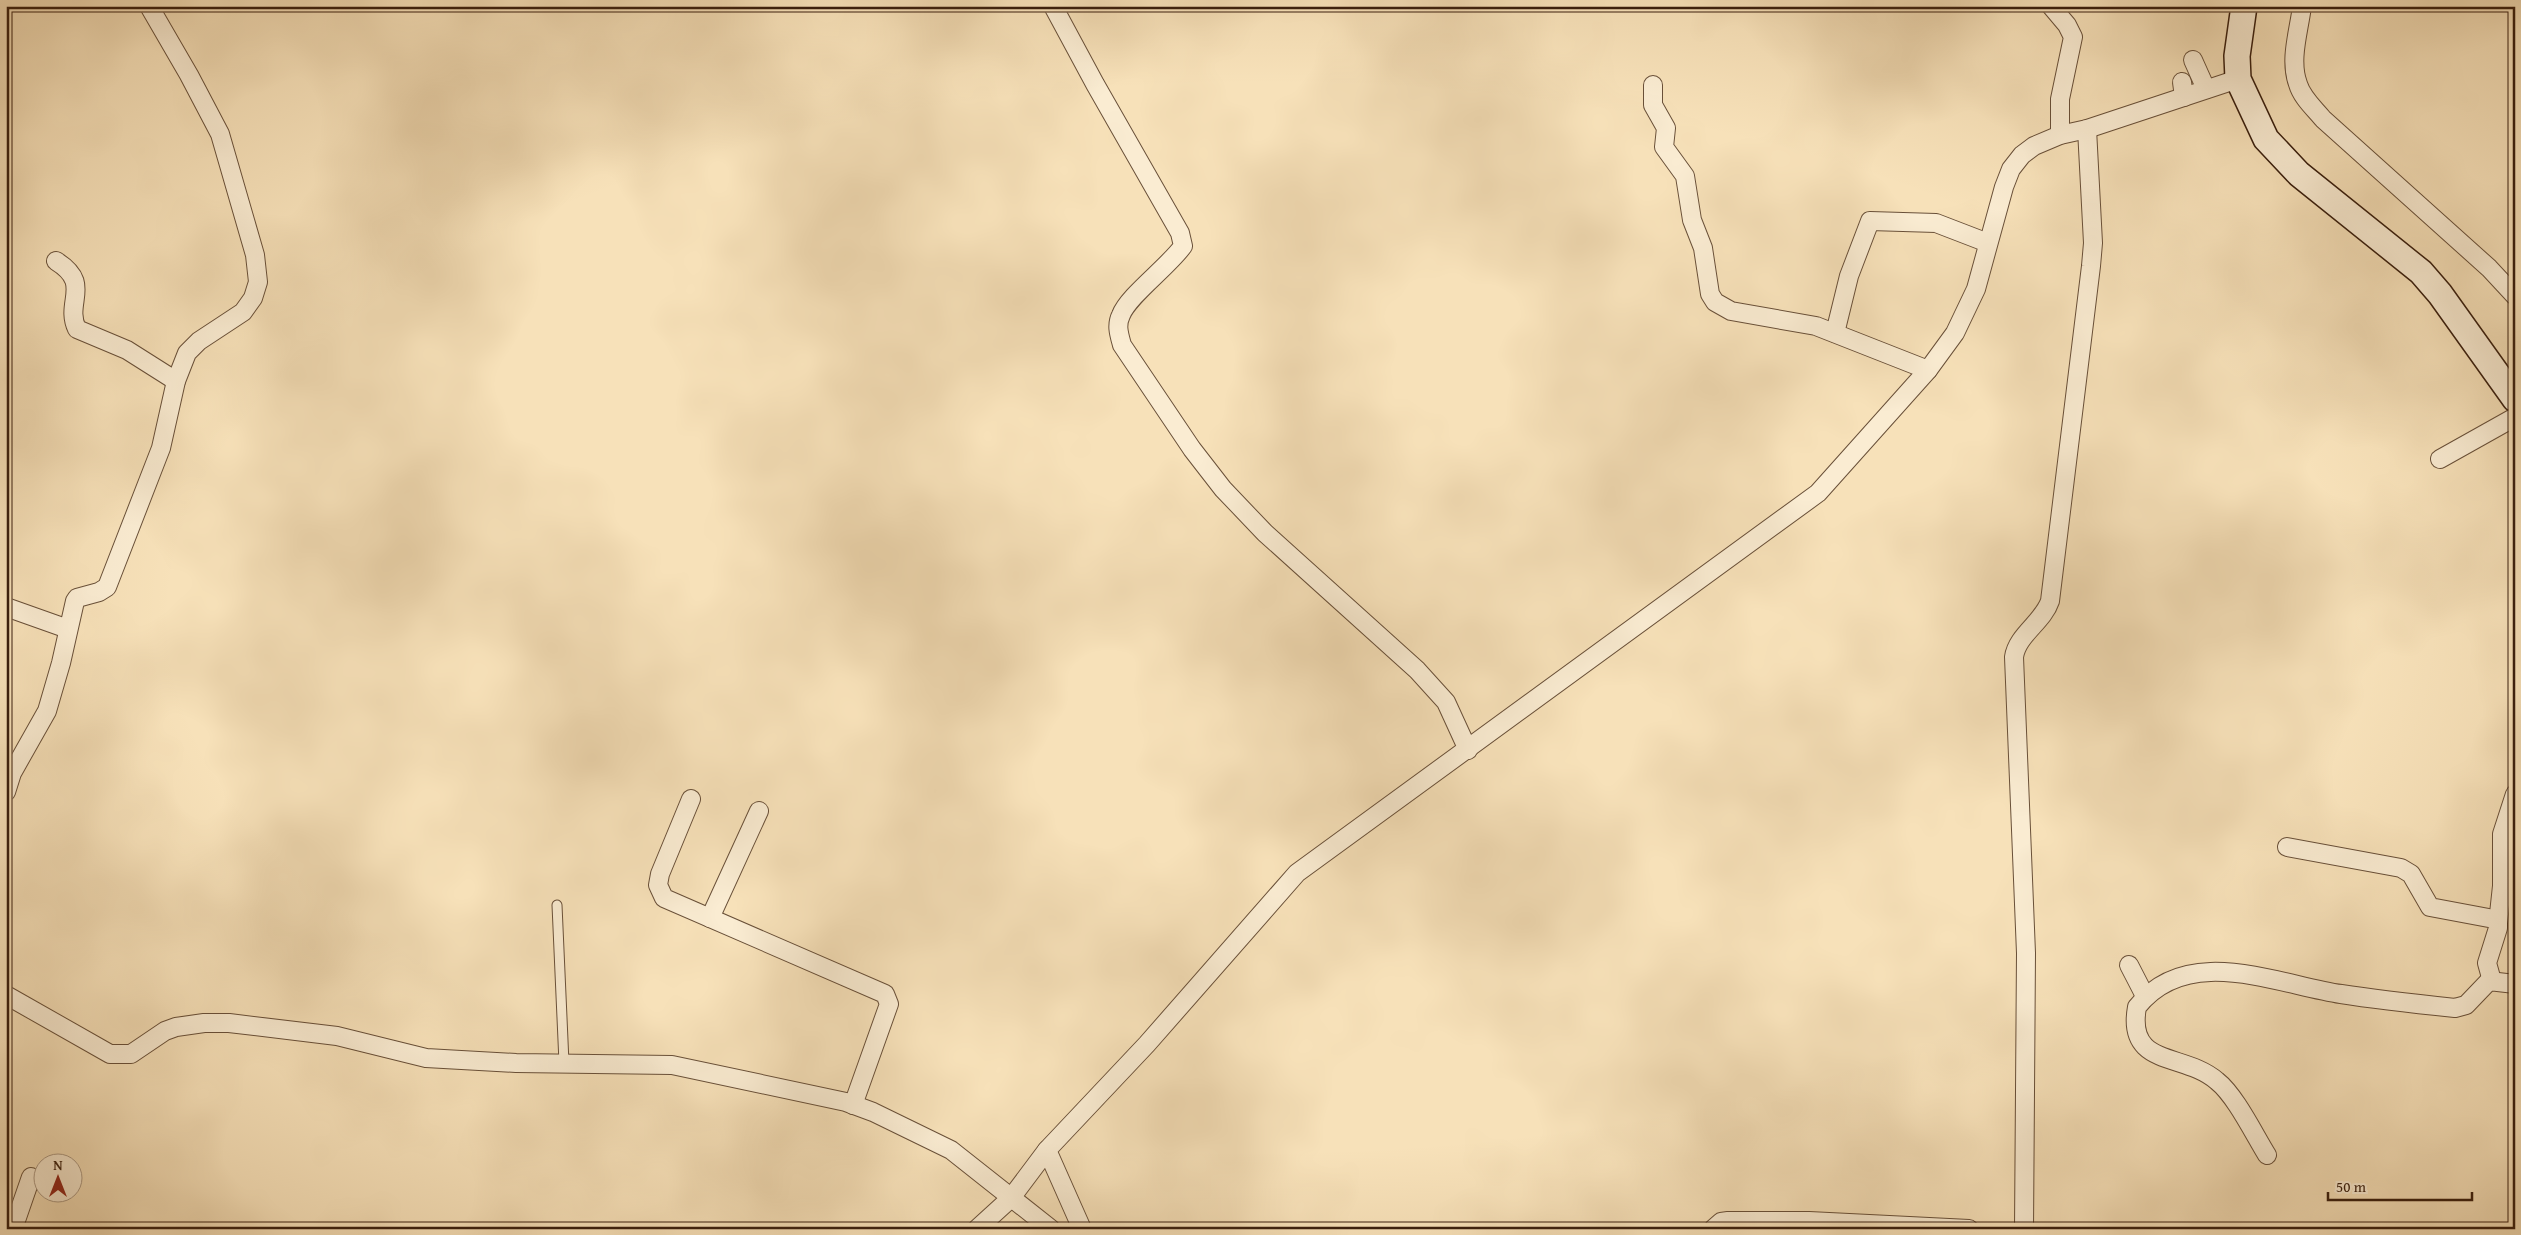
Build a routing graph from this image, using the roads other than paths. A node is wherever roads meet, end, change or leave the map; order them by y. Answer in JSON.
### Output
{"nodes":[{"id":1,"x":149,"y":6,"type":"edge"},
{"id":2,"x":1053,"y":6,"type":"edge"},
{"id":3,"x":2051,"y":6,"type":"edge"},
{"id":4,"x":2244,"y":6,"type":"edge"},
{"id":5,"x":2302,"y":6,"type":"edge"},
{"id":6,"x":2192,"y":60,"type":"dead end"},
{"id":7,"x":2238,"y":79,"type":"junction"},
{"id":8,"x":1654,"y":85,"type":"dead end"},
{"id":9,"x":2206,"y":89,"type":"junction"},
{"id":10,"x":2087,"y":129,"type":"junction"},
{"id":11,"x":2060,"y":135,"type":"junction"},
{"id":12,"x":1988,"y":243,"type":"junction"},
{"id":13,"x":56,"y":261,"type":"dead end"},
{"id":14,"x":2515,"y":296,"type":"edge"},
{"id":15,"x":1834,"y":334,"type":"junction"},
{"id":16,"x":1928,"y":370,"type":"junction"},
{"id":17,"x":176,"y":381,"type":"junction"},
{"id":18,"x":2515,"y":399,"type":"edge"},
{"id":19,"x":2515,"y":417,"type":"edge"},
{"id":20,"x":2440,"y":459,"type":"dead end"},
{"id":21,"x":6,"y":607,"type":"edge"},
{"id":22,"x":68,"y":629,"type":"junction"},
{"id":23,"x":1468,"y":750,"type":"junction"},
{"id":24,"x":6,"y":792,"type":"edge"},
{"id":25,"x":2515,"y":794,"type":"edge"},
{"id":26,"x":691,"y":799,"type":"dead end"},
{"id":27,"x":759,"y":810,"type":"dead end"},
{"id":28,"x":2287,"y":847,"type":"dead end"},
{"id":29,"x":556,"y":905,"type":"dead end"},
{"id":30,"x":710,"y":918,"type":"junction"},
{"id":31,"x":2498,"y":923,"type":"junction"},
{"id":32,"x":2129,"y":965,"type":"dead end"},
{"id":33,"x":2492,"y":981,"type":"junction"},
{"id":34,"x":2515,"y":984,"type":"edge"},
{"id":35,"x":6,"y":995,"type":"edge"},
{"id":36,"x":2145,"y":996,"type":"junction"},
{"id":37,"x":564,"y":1063,"type":"junction"},
{"id":38,"x":853,"y":1105,"type":"junction"},
{"id":39,"x":1047,"y":1150,"type":"junction"},
{"id":40,"x":2266,"y":1155,"type":"dead end"},
{"id":41,"x":31,"y":1177,"type":"dead end"},
{"id":42,"x":1011,"y":1198,"type":"junction"},
{"id":43,"x":1848,"y":1226,"type":"edge"},
{"id":44,"x":13,"y":1229,"type":"edge"},
{"id":45,"x":977,"y":1229,"type":"edge"},
{"id":46,"x":1051,"y":1229,"type":"edge"},
{"id":47,"x":1082,"y":1229,"type":"edge"},
{"id":48,"x":1713,"y":1229,"type":"edge"},
{"id":49,"x":1969,"y":1229,"type":"edge"},
{"id":50,"x":2024,"y":1229,"type":"edge"}],
"edges":[{"from":1,"to":17,"type":"street"},
{"from":2,"to":23,"type":"street"},
{"from":3,"to":11,"type":"street"},
{"from":4,"to":7,"type":"main road"},
{"from":5,"to":14,"type":"street"},
{"from":6,"to":9,"type":"street"},
{"from":7,"to":9,"type":"street"},
{"from":7,"to":18,"type":"main road"},
{"from":8,"to":15,"type":"street"},
{"from":9,"to":10,"type":"street"},
{"from":10,"to":11,"type":"street"},
{"from":10,"to":50,"type":"street"},
{"from":11,"to":12,"type":"street"},
{"from":12,"to":15,"type":"street"},
{"from":12,"to":16,"type":"street"},
{"from":13,"to":17,"type":"street"},
{"from":15,"to":16,"type":"street"},
{"from":16,"to":23,"type":"street"},
{"from":17,"to":22,"type":"street"},
{"from":19,"to":20,"type":"street"},
{"from":21,"to":22,"type":"street"},
{"from":22,"to":24,"type":"street"},
{"from":23,"to":39,"type":"street"},
{"from":25,"to":31,"type":"street"},
{"from":26,"to":30,"type":"street"},
{"from":27,"to":30,"type":"street"},
{"from":28,"to":31,"type":"street"},
{"from":29,"to":37,"type":"lane"},
{"from":30,"to":38,"type":"street"},
{"from":31,"to":33,"type":"street"},
{"from":32,"to":36,"type":"street"},
{"from":33,"to":34,"type":"street"},
{"from":33,"to":36,"type":"street"},
{"from":35,"to":37,"type":"street"},
{"from":36,"to":40,"type":"street"},
{"from":37,"to":38,"type":"street"},
{"from":38,"to":42,"type":"street"},
{"from":39,"to":42,"type":"street"},
{"from":39,"to":47,"type":"street"},
{"from":41,"to":44,"type":"street"},
{"from":42,"to":45,"type":"street"},
{"from":42,"to":46,"type":"street"},
{"from":43,"to":48,"type":"street"},
{"from":43,"to":49,"type":"street"}]}
